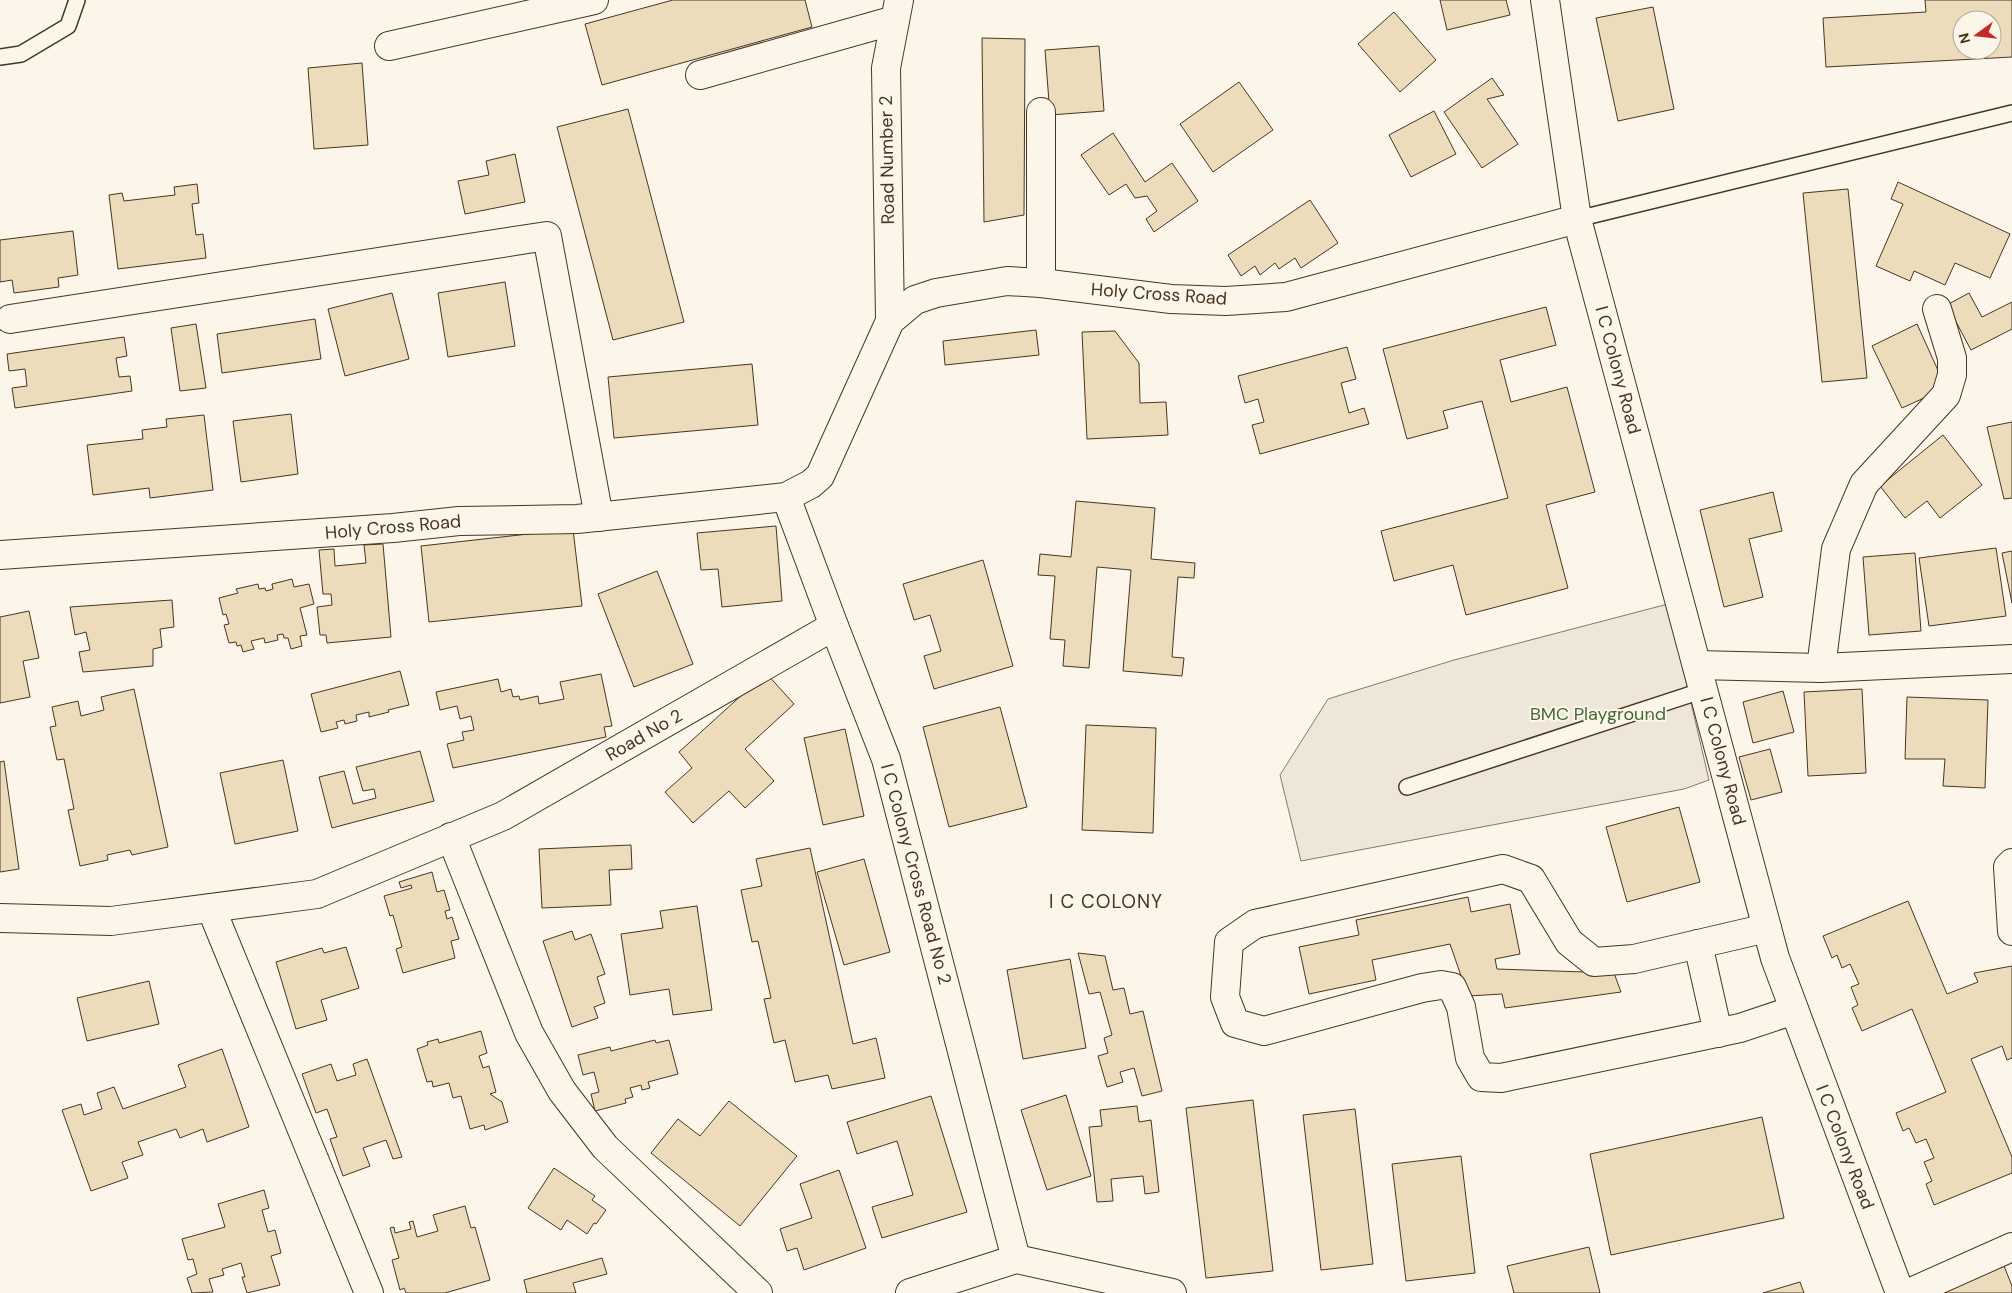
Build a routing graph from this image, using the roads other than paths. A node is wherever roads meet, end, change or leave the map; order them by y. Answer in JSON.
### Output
{"nodes":[{"id":1,"x":77,"y":0,"type":"edge"},
{"id":2,"x":594,"y":0,"type":"edge"},
{"id":3,"x":1545,"y":0,"type":"edge"},
{"id":4,"x":897,"y":10,"type":"edge"},
{"id":5,"x":389,"y":46,"type":"dead end"},
{"id":6,"x":0,"y":57,"type":"edge"},
{"id":7,"x":700,"y":75,"type":"dead end"},
{"id":8,"x":1041,"y":112,"type":"dead end"},
{"id":9,"x":2012,"y":113,"type":"edge"},
{"id":10,"x":1577,"y":219,"type":"junction"},
{"id":11,"x":1041,"y":283,"type":"junction"},
{"id":12,"x":1937,"y":309,"type":"dead end"},
{"id":13,"x":10,"y":319,"type":"dead end"},
{"id":14,"x":890,"y":321,"type":"junction"},
{"id":15,"x":786,"y":497,"type":"junction"},
{"id":16,"x":599,"y":517,"type":"junction"},
{"id":17,"x":0,"y":555,"type":"edge"},
{"id":18,"x":834,"y":626,"type":"junction"},
{"id":19,"x":2012,"y":659,"type":"edge"},
{"id":20,"x":1697,"y":664,"type":"junction"},
{"id":21,"x":1821,"y":668,"type":"junction"},
{"id":22,"x":1704,"y":690,"type":"junction"},
{"id":23,"x":1407,"y":787,"type":"dead end"},
{"id":24,"x":451,"y":837,"type":"junction"},
{"id":25,"x":2012,"y":863,"type":"edge"},
{"id":26,"x":211,"y":908,"type":"junction"},
{"id":27,"x":0,"y":918,"type":"edge"},
{"id":28,"x":1767,"y":928,"type":"junction"},
{"id":29,"x":2012,"y":931,"type":"edge"},
{"id":30,"x":1698,"y":944,"type":"junction"},
{"id":31,"x":1794,"y":1010,"type":"junction"},
{"id":32,"x":1718,"y":1033,"type":"junction"},
{"id":33,"x":2012,"y":1246,"type":"edge"},
{"id":34,"x":1016,"y":1259,"type":"junction"},
{"id":35,"x":369,"y":1293,"type":"edge"},
{"id":36,"x":758,"y":1293,"type":"edge"},
{"id":37,"x":910,"y":1293,"type":"edge"},
{"id":38,"x":1172,"y":1293,"type":"edge"},
{"id":39,"x":1900,"y":1293,"type":"edge"},
{"id":40,"x":1909,"y":1293,"type":"edge"}],
"edges":[{"from":1,"to":6,"type":"lane"},
{"from":2,"to":5,"type":"street"},
{"from":3,"to":10,"type":"street","name":"I C Colony Road"},
{"from":4,"to":7,"type":"street"},
{"from":4,"to":14,"type":"street","name":"Road Number 2"},
{"from":8,"to":11,"type":"street"},
{"from":9,"to":10,"type":"lane"},
{"from":10,"to":11,"type":"street","name":"Holy Cross Road"},
{"from":10,"to":20,"type":"street","name":"I C Colony Road"},
{"from":11,"to":14,"type":"street","name":"Holy Cross Road"},
{"from":12,"to":21,"type":"street"},
{"from":13,"to":16,"type":"street"},
{"from":14,"to":15,"type":"street"},
{"from":15,"to":16,"type":"street","name":"Holy Cross Road"},
{"from":15,"to":18,"type":"street","name":"I C Colony Cross Road No 2"},
{"from":16,"to":17,"type":"street","name":"Holy Cross Road"},
{"from":18,"to":24,"type":"street","name":"Road No 2"},
{"from":18,"to":34,"type":"street","name":"I C Colony Cross Road No 2"},
{"from":19,"to":21,"type":"street"},
{"from":20,"to":21,"type":"street"},
{"from":20,"to":22,"type":"street","name":"I C Colony Road"},
{"from":22,"to":23,"type":"lane"},
{"from":22,"to":28,"type":"street","name":"I C Colony Road"},
{"from":24,"to":26,"type":"street","name":"Road No 2"},
{"from":24,"to":36,"type":"street"},
{"from":25,"to":29,"type":"street"},
{"from":26,"to":27,"type":"street","name":"Road No 2"},
{"from":26,"to":35,"type":"street"},
{"from":28,"to":30,"type":"street"},
{"from":28,"to":31,"type":"street","name":"I C Colony Road"},
{"from":30,"to":32,"type":"street"},
{"from":30,"to":32,"type":"street"},
{"from":31,"to":32,"type":"street"},
{"from":31,"to":39,"type":"street","name":"I C Colony Road"},
{"from":33,"to":40,"type":"street"},
{"from":34,"to":37,"type":"street"},
{"from":34,"to":38,"type":"street"}]}
